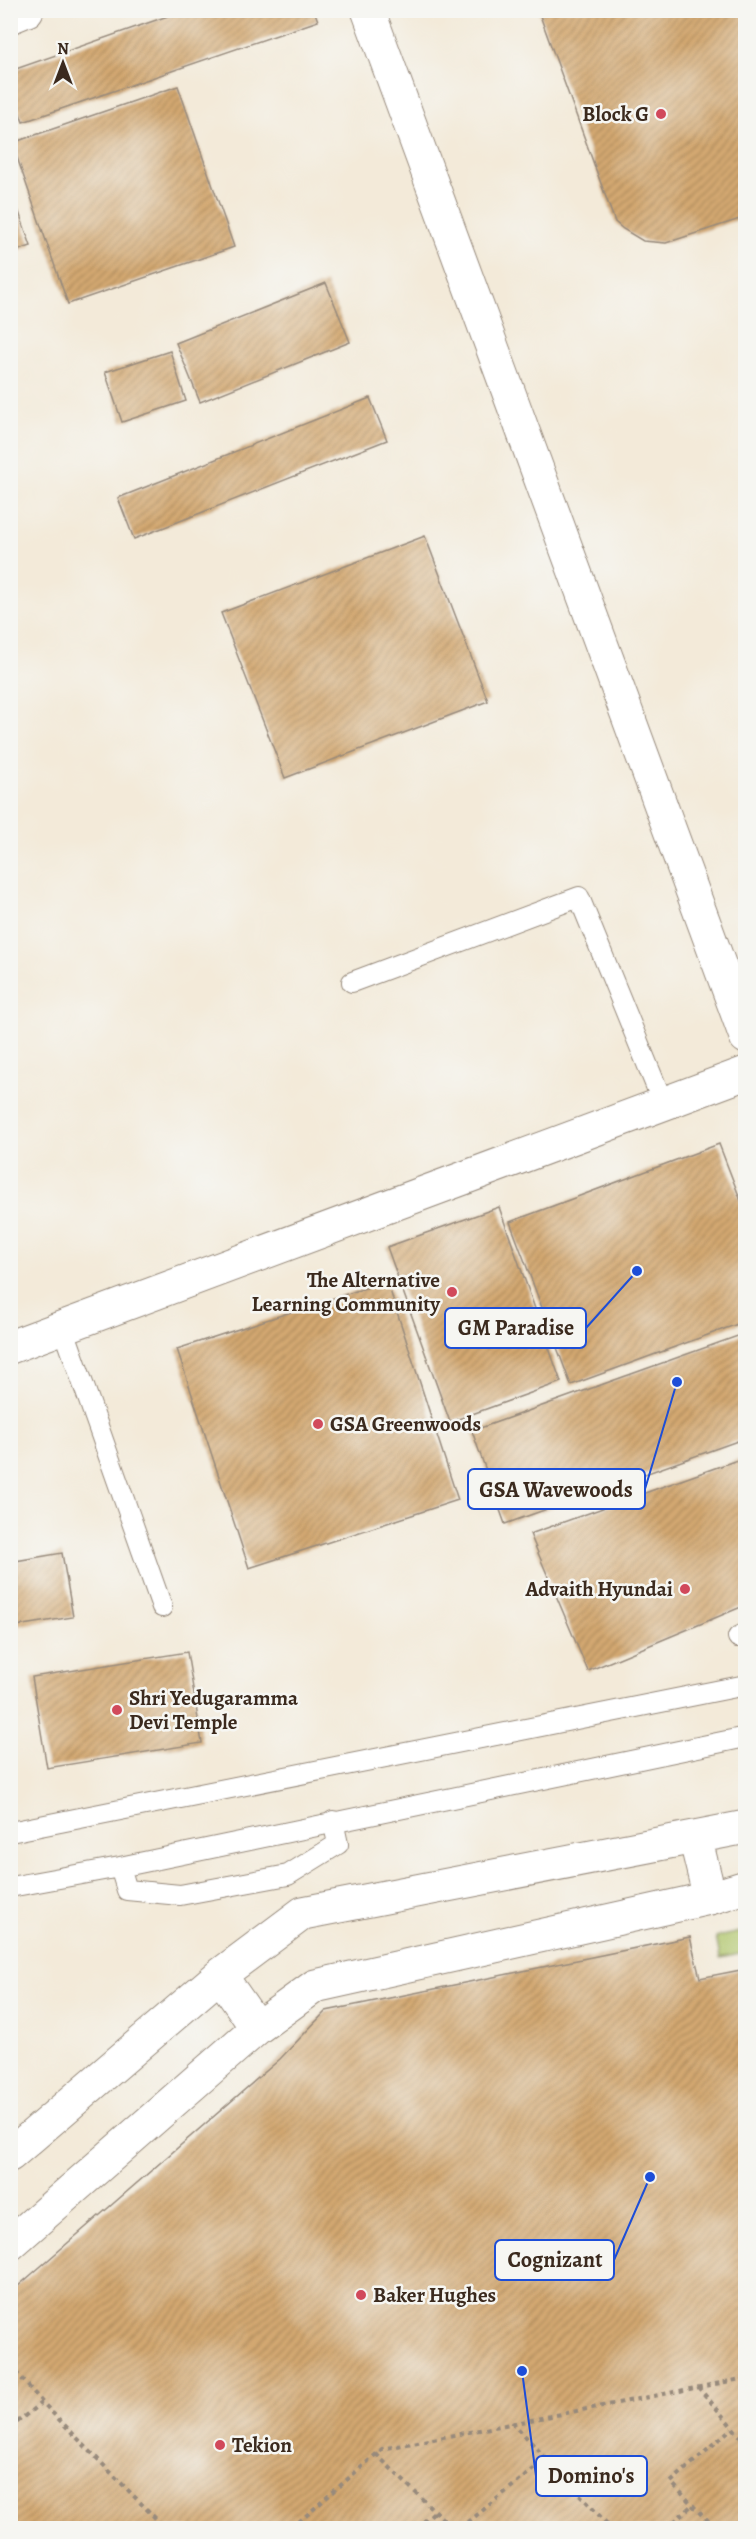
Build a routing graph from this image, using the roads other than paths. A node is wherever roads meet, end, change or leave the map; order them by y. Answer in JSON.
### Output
{"nodes":[{"id":1,"x":27,"y":10,"type":"edge"},
{"id":2,"x":368,"y":10,"type":"edge"},
{"id":3,"x":10,"y":17,"type":"edge"},
{"id":4,"x":352,"y":982,"type":"dead end"},
{"id":5,"x":746,"y":1037,"type":"edge"},
{"id":6,"x":746,"y":1073,"type":"edge"},
{"id":7,"x":663,"y":1103,"type":"junction"},
{"id":8,"x":63,"y":1327,"type":"junction"},
{"id":9,"x":10,"y":1347,"type":"edge"},
{"id":10,"x":162,"y":1607,"type":"dead end"},
{"id":11,"x":746,"y":1686,"type":"edge"},
{"id":12,"x":746,"y":1737,"type":"edge"},
{"id":13,"x":333,"y":1821,"type":"junction"},
{"id":14,"x":746,"y":1827,"type":"edge"},
{"id":15,"x":10,"y":1832,"type":"edge"},
{"id":16,"x":695,"y":1837,"type":"junction"},
{"id":17,"x":120,"y":1867,"type":"junction"},
{"id":18,"x":10,"y":1887,"type":"edge"},
{"id":19,"x":746,"y":1887,"type":"edge"},
{"id":20,"x":710,"y":1898,"type":"junction"},
{"id":21,"x":220,"y":1975,"type":"junction"},
{"id":22,"x":257,"y":2028,"type":"junction"},
{"id":23,"x":10,"y":2155,"type":"edge"},
{"id":24,"x":10,"y":2244,"type":"edge"}],
"edges":[{"from":1,"to":3,"type":"street"},
{"from":2,"to":5,"type":"street"},
{"from":4,"to":7,"type":"lane"},
{"from":6,"to":7,"type":"street"},
{"from":7,"to":8,"type":"street"},
{"from":8,"to":9,"type":"street"},
{"from":8,"to":10,"type":"lane"},
{"from":11,"to":15,"type":"lane"},
{"from":12,"to":13,"type":"lane"},
{"from":13,"to":17,"type":"lane"},
{"from":13,"to":17,"type":"lane"},
{"from":14,"to":16,"type":"street"},
{"from":16,"to":20,"type":"street"},
{"from":16,"to":21,"type":"street"},
{"from":17,"to":18,"type":"lane"},
{"from":19,"to":20,"type":"street"},
{"from":20,"to":22,"type":"street"},
{"from":21,"to":22,"type":"street"},
{"from":21,"to":23,"type":"street"},
{"from":22,"to":24,"type":"street"}]}
